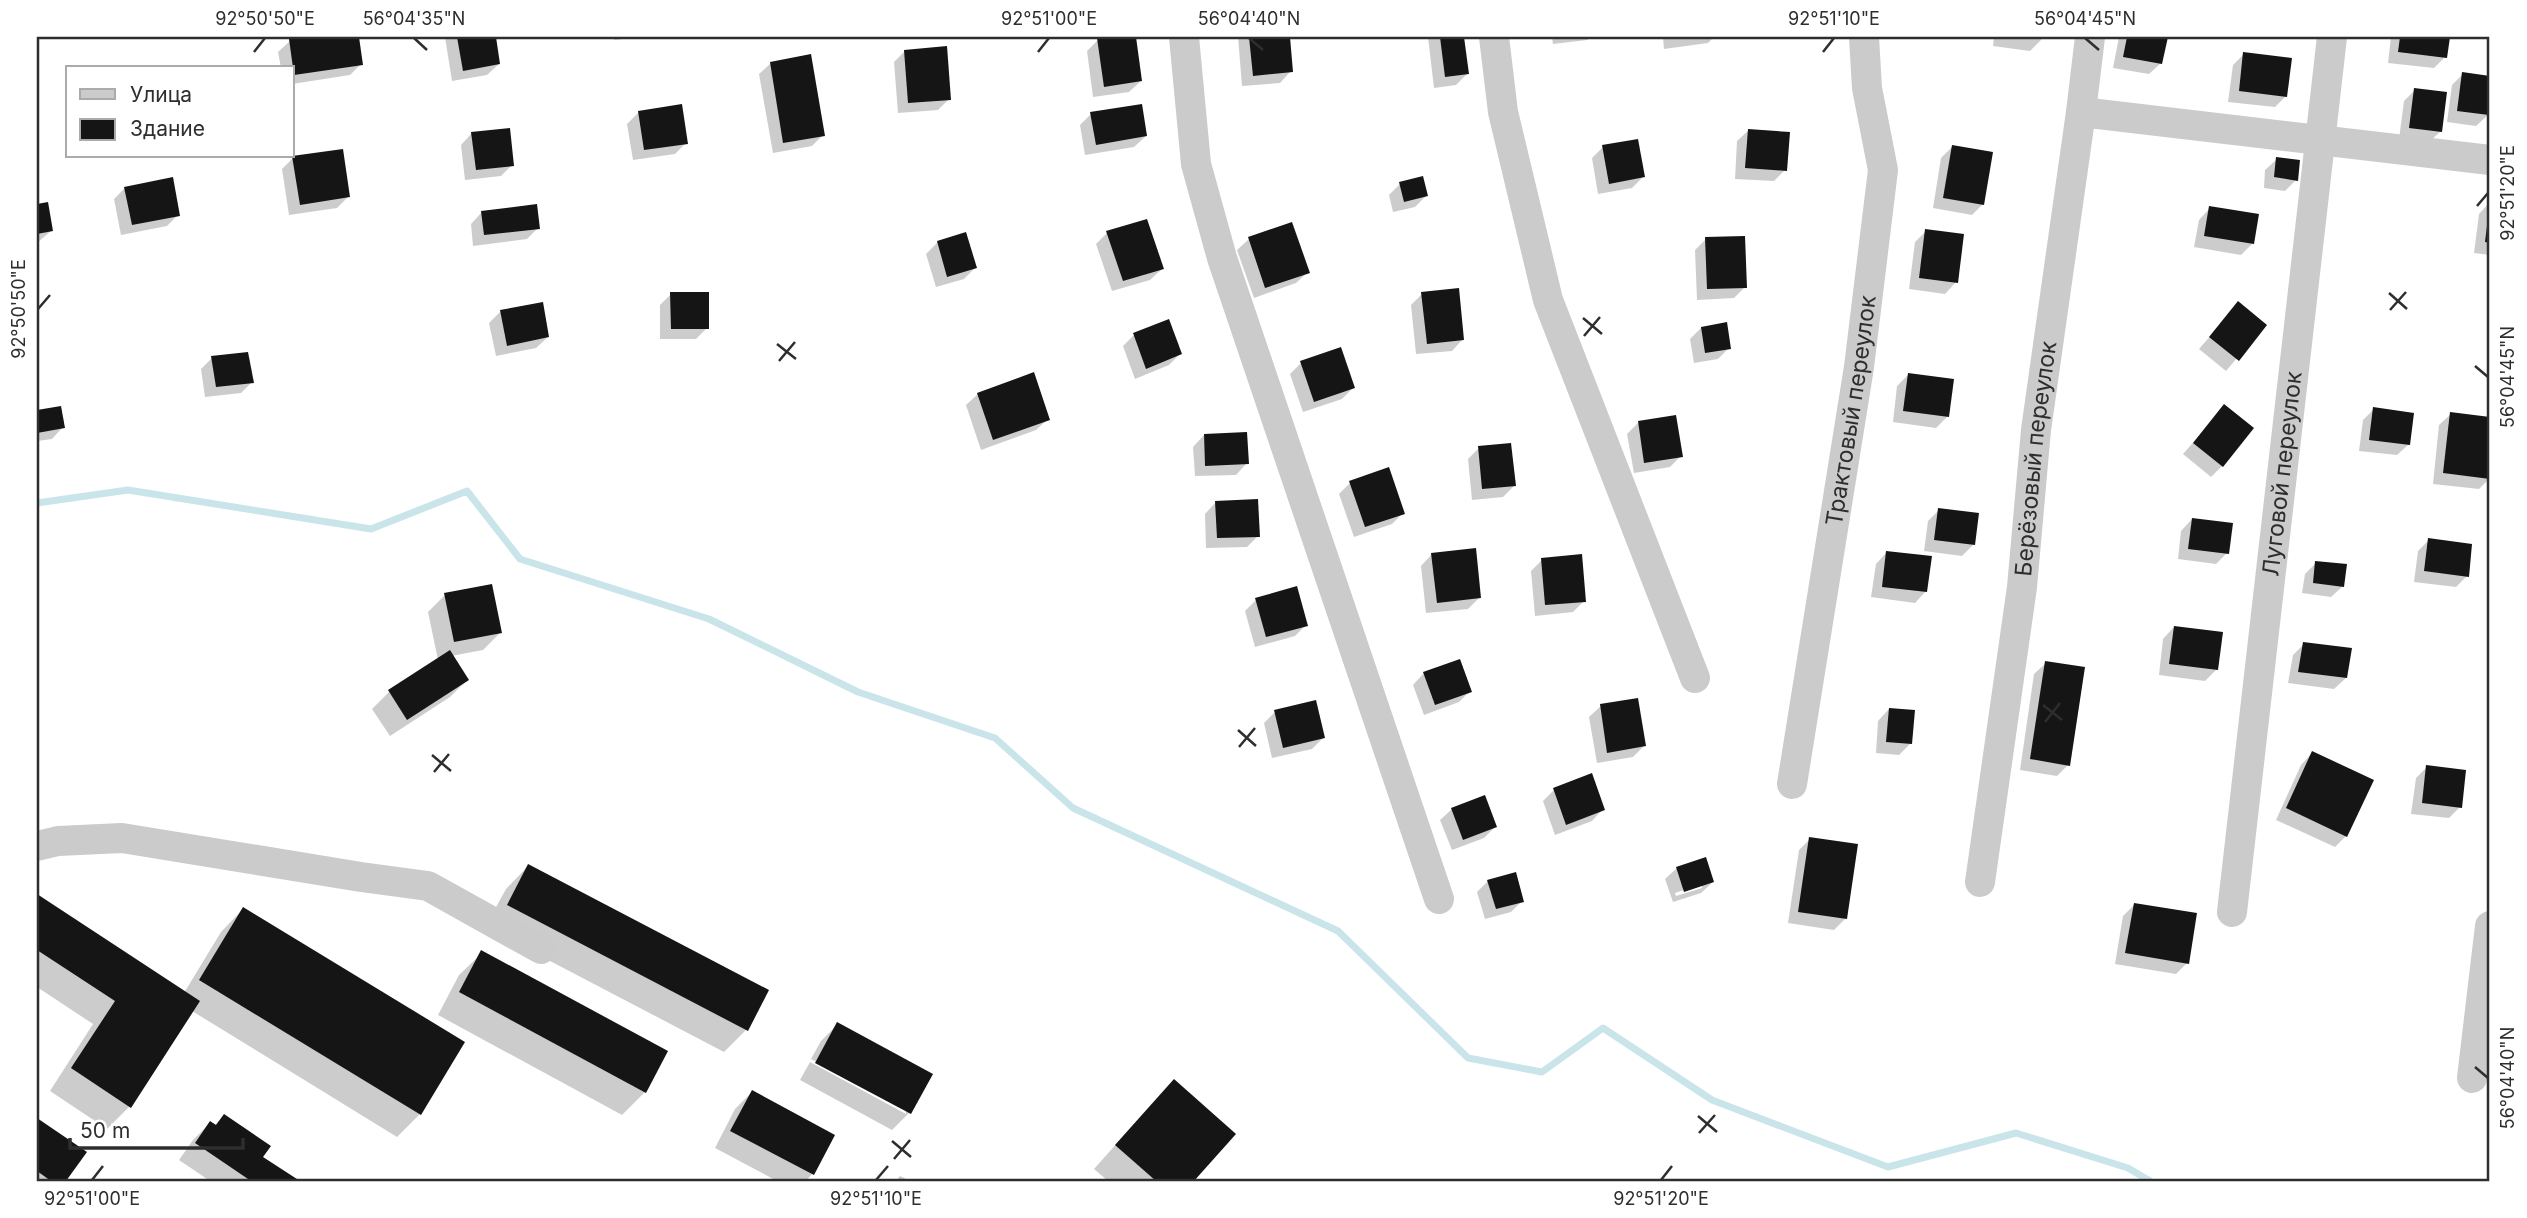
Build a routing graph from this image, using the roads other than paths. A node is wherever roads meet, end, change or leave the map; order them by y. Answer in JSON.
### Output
{"nodes":[{"id":1,"x":1184,"y":37,"type":"edge"},
{"id":2,"x":1494,"y":37,"type":"edge"},
{"id":3,"x":1864,"y":37,"type":"edge"},
{"id":4,"x":2090,"y":37,"type":"edge"},
{"id":5,"x":2332,"y":37,"type":"edge"},
{"id":6,"x":2081,"y":112,"type":"junction"},
{"id":7,"x":2319,"y":141,"type":"junction"},
{"id":8,"x":2490,"y":160,"type":"edge"},
{"id":9,"x":1695,"y":678,"type":"dead end"},
{"id":10,"x":1792,"y":784,"type":"dead end"},
{"id":11,"x":37,"y":846,"type":"edge"},
{"id":12,"x":1980,"y":882,"type":"dead end"},
{"id":13,"x":1439,"y":899,"type":"dead end"},
{"id":14,"x":2232,"y":912,"type":"dead end"},
{"id":15,"x":2490,"y":926,"type":"edge"},
{"id":16,"x":541,"y":949,"type":"dead end"},
{"id":17,"x":2472,"y":1078,"type":"dead end"}],
"edges":[{"from":1,"to":13,"type":"street"},
{"from":2,"to":9,"type":"street"},
{"from":3,"to":10,"type":"street","name":"Трактовый переулок"},
{"from":4,"to":6,"type":"street","name":"Берёзовый переулок"},
{"from":5,"to":7,"type":"street","name":"Луговой переулок"},
{"from":6,"to":7,"type":"street"},
{"from":6,"to":12,"type":"street","name":"Берёзовый переулок"},
{"from":7,"to":8,"type":"street"},
{"from":7,"to":14,"type":"street","name":"Луговой переулок"},
{"from":11,"to":16,"type":"street"},
{"from":15,"to":17,"type":"street"}]}
